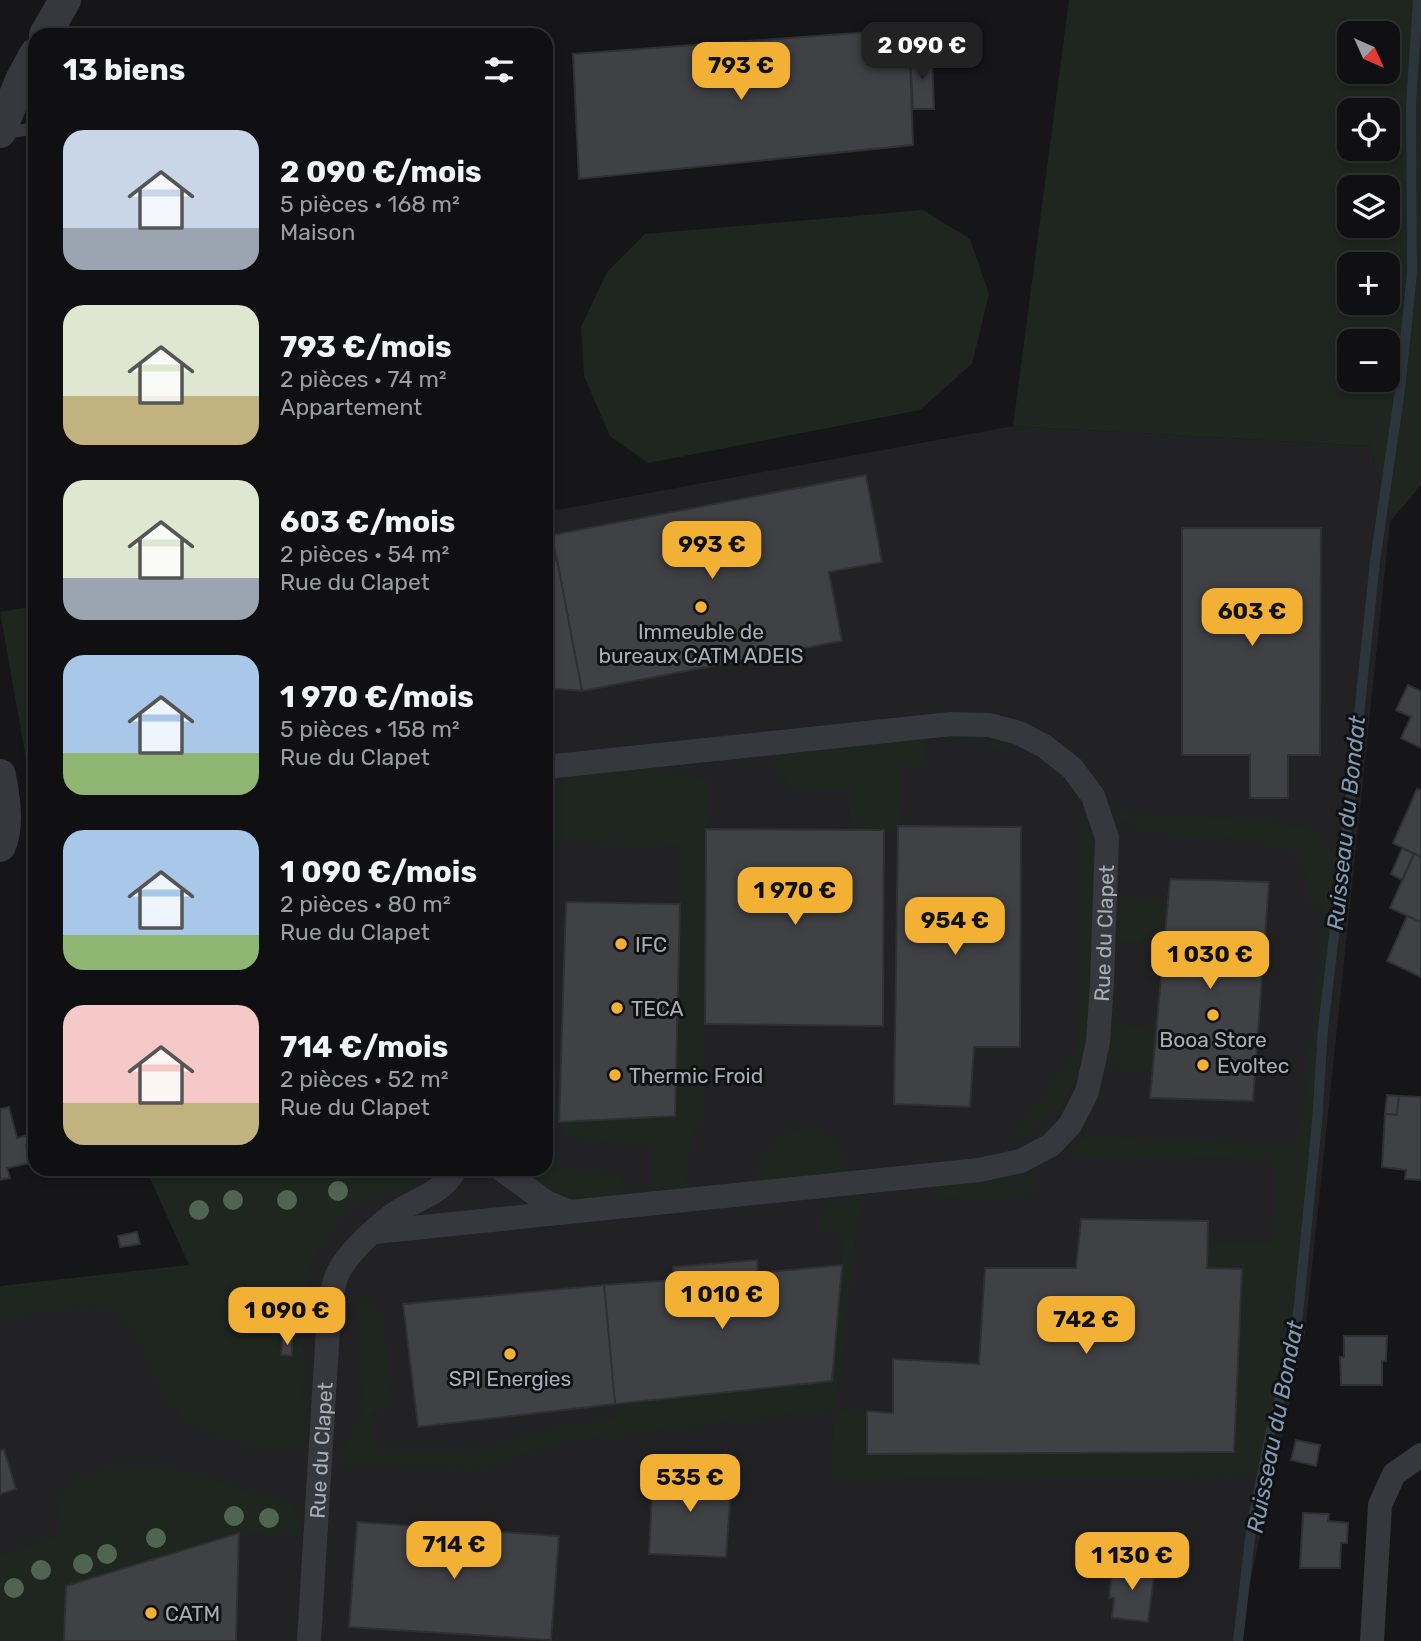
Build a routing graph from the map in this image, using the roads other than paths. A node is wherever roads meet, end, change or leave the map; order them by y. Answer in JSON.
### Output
{"nodes":[{"id":1,"x":65,"y":0,"type":"edge"},
{"id":2,"x":49,"y":28,"type":"edge"},
{"id":3,"x":28,"y":67,"type":"edge"},
{"id":4,"x":28,"y":129,"type":"edge"},
{"id":5,"x":0,"y":133,"type":"edge"},
{"id":6,"x":553,"y":766,"type":"edge"},
{"id":7,"x":0,"y":775,"type":"edge"},
{"id":8,"x":0,"y":846,"type":"edge"},
{"id":9,"x":449,"y":1176,"type":"edge"},
{"id":10,"x":511,"y":1176,"type":"edge"},
{"id":11,"x":568,"y":1211,"type":"junction"},
{"id":12,"x":374,"y":1232,"type":"junction"},
{"id":13,"x":1421,"y":1455,"type":"edge"},
{"id":14,"x":309,"y":1641,"type":"edge"},
{"id":15,"x":1372,"y":1641,"type":"edge"}],
"edges":[{"from":1,"to":2,"type":"street"},
{"from":3,"to":5,"type":"street"},
{"from":4,"to":5,"type":"lane"},
{"from":6,"to":11,"type":"street","name":"Rue du Clapet"},
{"from":7,"to":8,"type":"street"},
{"from":9,"to":12,"type":"street","name":"Rue du Clapet"},
{"from":10,"to":11,"type":"street"},
{"from":11,"to":12,"type":"street","name":"Rue du Clapet"},
{"from":12,"to":14,"type":"street","name":"Rue du Clapet"},
{"from":13,"to":15,"type":"street"}]}
